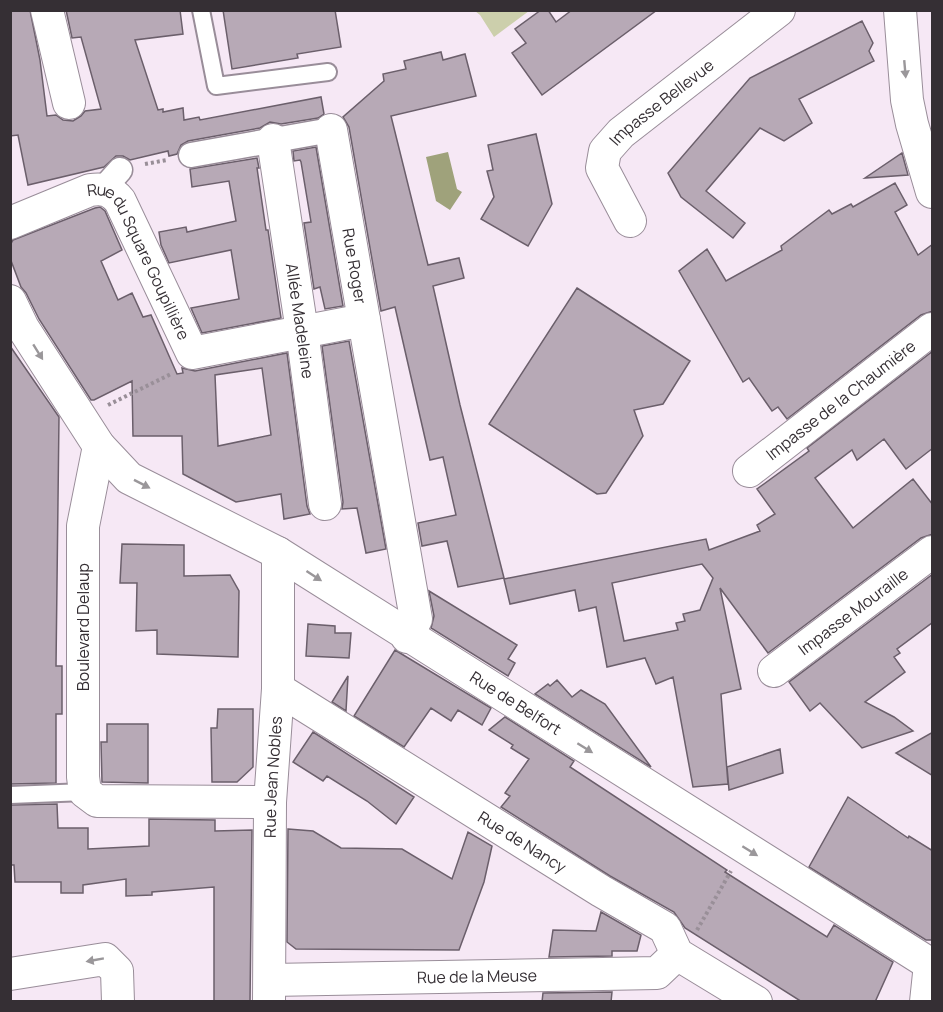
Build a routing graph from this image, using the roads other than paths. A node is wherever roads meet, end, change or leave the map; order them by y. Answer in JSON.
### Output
{"nodes":[{"id":1,"x":47,"y":10,"type":"edge"},
{"id":2,"x":201,"y":10,"type":"edge"},
{"id":3,"x":779,"y":10,"type":"edge"},
{"id":4,"x":900,"y":10,"type":"edge"},
{"id":5,"x":328,"y":72,"type":"dead end"},
{"id":6,"x":69,"y":103,"type":"dead end"},
{"id":7,"x":331,"y":130,"type":"joint"},
{"id":8,"x":273,"y":140,"type":"junction"},
{"id":9,"x":191,"y":154,"type":"road end"},
{"id":10,"x":933,"y":192,"type":"edge"},
{"id":11,"x":630,"y":221,"type":"dead end"},
{"id":12,"x":10,"y":223,"type":"edge"},
{"id":13,"x":10,"y":301,"type":"edge"},
{"id":14,"x":364,"y":320,"type":"junction"},
{"id":15,"x":933,"y":329,"type":"edge"},
{"id":16,"x":302,"y":332,"type":"junction"},
{"id":17,"x":99,"y":446,"type":"junction"},
{"id":18,"x":748,"y":471,"type":"dead end"},
{"id":19,"x":325,"y":504,"type":"dead end"},
{"id":20,"x":933,"y":552,"type":"edge"},
{"id":21,"x":278,"y":554,"type":"junction"},
{"id":22,"x":408,"y":637,"type":"junction"},
{"id":23,"x":774,"y":671,"type":"dead end"},
{"id":24,"x":278,"y":688,"type":"junction"},
{"id":25,"x":85,"y":792,"type":"junction"},
{"id":26,"x":10,"y":795,"type":"edge"},
{"id":27,"x":270,"y":802,"type":"junction"},
{"id":28,"x":679,"y":955,"type":"junction"},
{"id":29,"x":931,"y":963,"type":"edge"},
{"id":30,"x":10,"y":974,"type":"edge"},
{"id":31,"x":269,"y":991,"type":"edge"},
{"id":32,"x":118,"y":1002,"type":"edge"},
{"id":33,"x":756,"y":1002,"type":"edge"},
{"id":34,"x":926,"y":1002,"type":"edge"}],
"edges":[{"from":1,"to":6,"type":"street"},
{"from":2,"to":5,"type":"lane"},
{"from":3,"to":11,"type":"street","name":"Impasse Bellevue"},
{"from":4,"to":10,"type":"street","one_way":true},
{"from":7,"to":8,"type":"street","name":"Rue Roger"},
{"from":7,"to":14,"type":"street","name":"Rue Roger"},
{"from":8,"to":9,"type":"street","name":"Rue Roger"},
{"from":8,"to":16,"type":"street","name":"Allée Madeleine"},
{"from":12,"to":16,"type":"street","name":"Rue du Square Goupillière"},
{"from":13,"to":17,"type":"street","one_way":true},
{"from":14,"to":16,"type":"street","name":"Rue du Square Goupillière"},
{"from":14,"to":22,"type":"street","name":"Rue Roger"},
{"from":15,"to":18,"type":"street","name":"Impasse de la Chaumière"},
{"from":16,"to":19,"type":"street","name":"Allée Madeleine"},
{"from":17,"to":21,"type":"street","name":"Rue de Belfort","one_way":true},
{"from":17,"to":25,"type":"street","name":"Boulevard Delaup"},
{"from":20,"to":23,"type":"street","name":"Impasse Mouraille"},
{"from":21,"to":22,"type":"street","name":"Rue de Belfort","one_way":true},
{"from":21,"to":24,"type":"street","name":"Rue Jean Nobles"},
{"from":22,"to":29,"type":"street","name":"Rue de Belfort","one_way":true},
{"from":24,"to":27,"type":"street","name":"Rue Jean Nobles"},
{"from":24,"to":28,"type":"street","name":"Rue de Nancy"},
{"from":25,"to":26,"type":"lane"},
{"from":25,"to":27,"type":"street"},
{"from":27,"to":31,"type":"street","name":"Rue Jean Nobles"},
{"from":28,"to":31,"type":"street","name":"Rue de la Meuse"},
{"from":28,"to":33,"type":"street"},
{"from":29,"to":34,"type":"street"},
{"from":32,"to":30,"type":"street","one_way":true}]}
